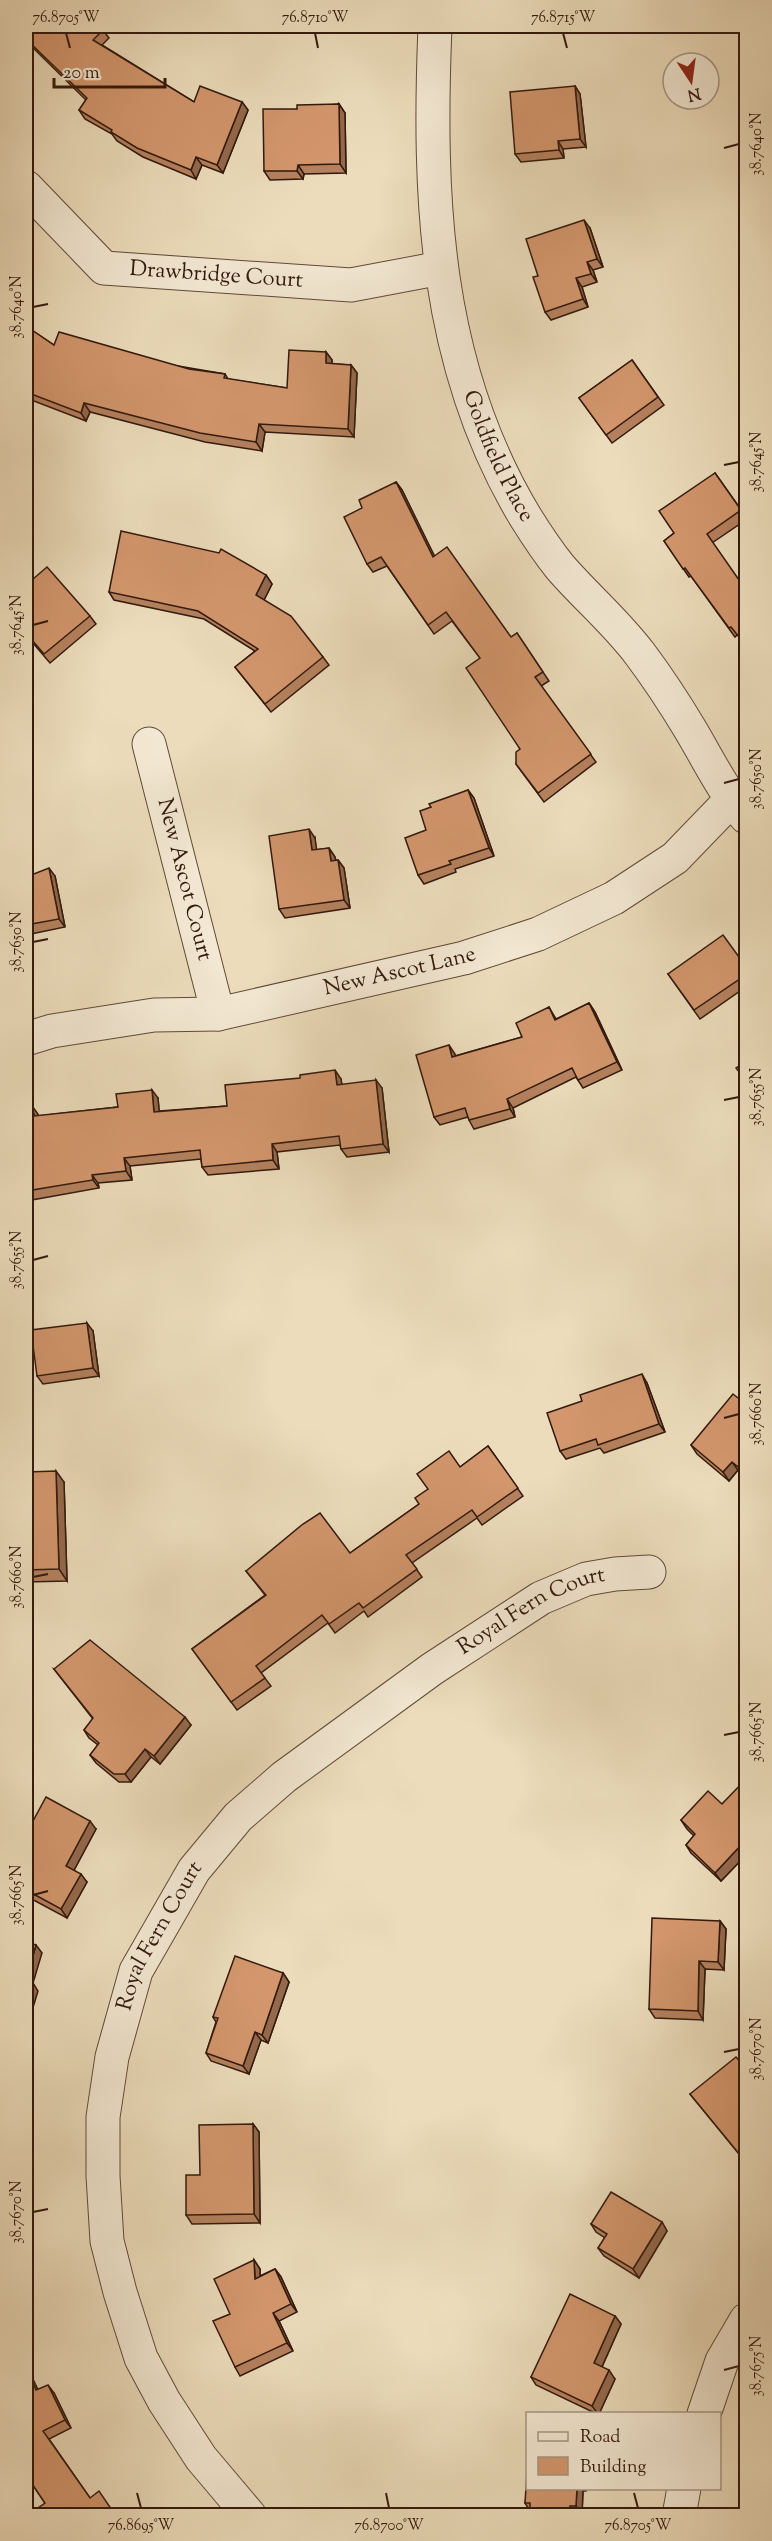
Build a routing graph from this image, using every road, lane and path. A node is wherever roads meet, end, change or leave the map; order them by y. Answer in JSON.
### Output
{"nodes":[{"id":1,"x":435,"y":26,"type":"edge"},
{"id":2,"x":26,"y":187,"type":"edge"},
{"id":3,"x":441,"y":268,"type":"junction"},
{"id":4,"x":149,"y":744,"type":"dead end"},
{"id":5,"x":739,"y":808,"type":"edge"},
{"id":6,"x":218,"y":1014,"type":"junction"},
{"id":7,"x":26,"y":1039,"type":"edge"},
{"id":8,"x":649,"y":1572,"type":"dead end"},
{"id":9,"x":747,"y":2320,"type":"edge"},
{"id":10,"x":705,"y":2412,"type":"edge"},
{"id":11,"x":684,"y":2490,"type":"edge"},
{"id":12,"x":250,"y":2516,"type":"edge"},
{"id":13,"x":679,"y":2516,"type":"edge"}],
"edges":[{"from":1,"to":3,"type":"street","name":"Goldfield Place"},
{"from":2,"to":3,"type":"street","name":"Drawbridge Court"},
{"from":3,"to":5,"type":"street","name":"Goldfield Place"},
{"from":4,"to":6,"type":"street","name":"New Ascot Court"},
{"from":5,"to":6,"type":"street","name":"New Ascot Lane"},
{"from":6,"to":7,"type":"street","name":"New Ascot Lane"},
{"from":8,"to":12,"type":"street","name":"Royal Fern Court"},
{"from":9,"to":10,"type":"street"},
{"from":11,"to":13,"type":"street"}]}
